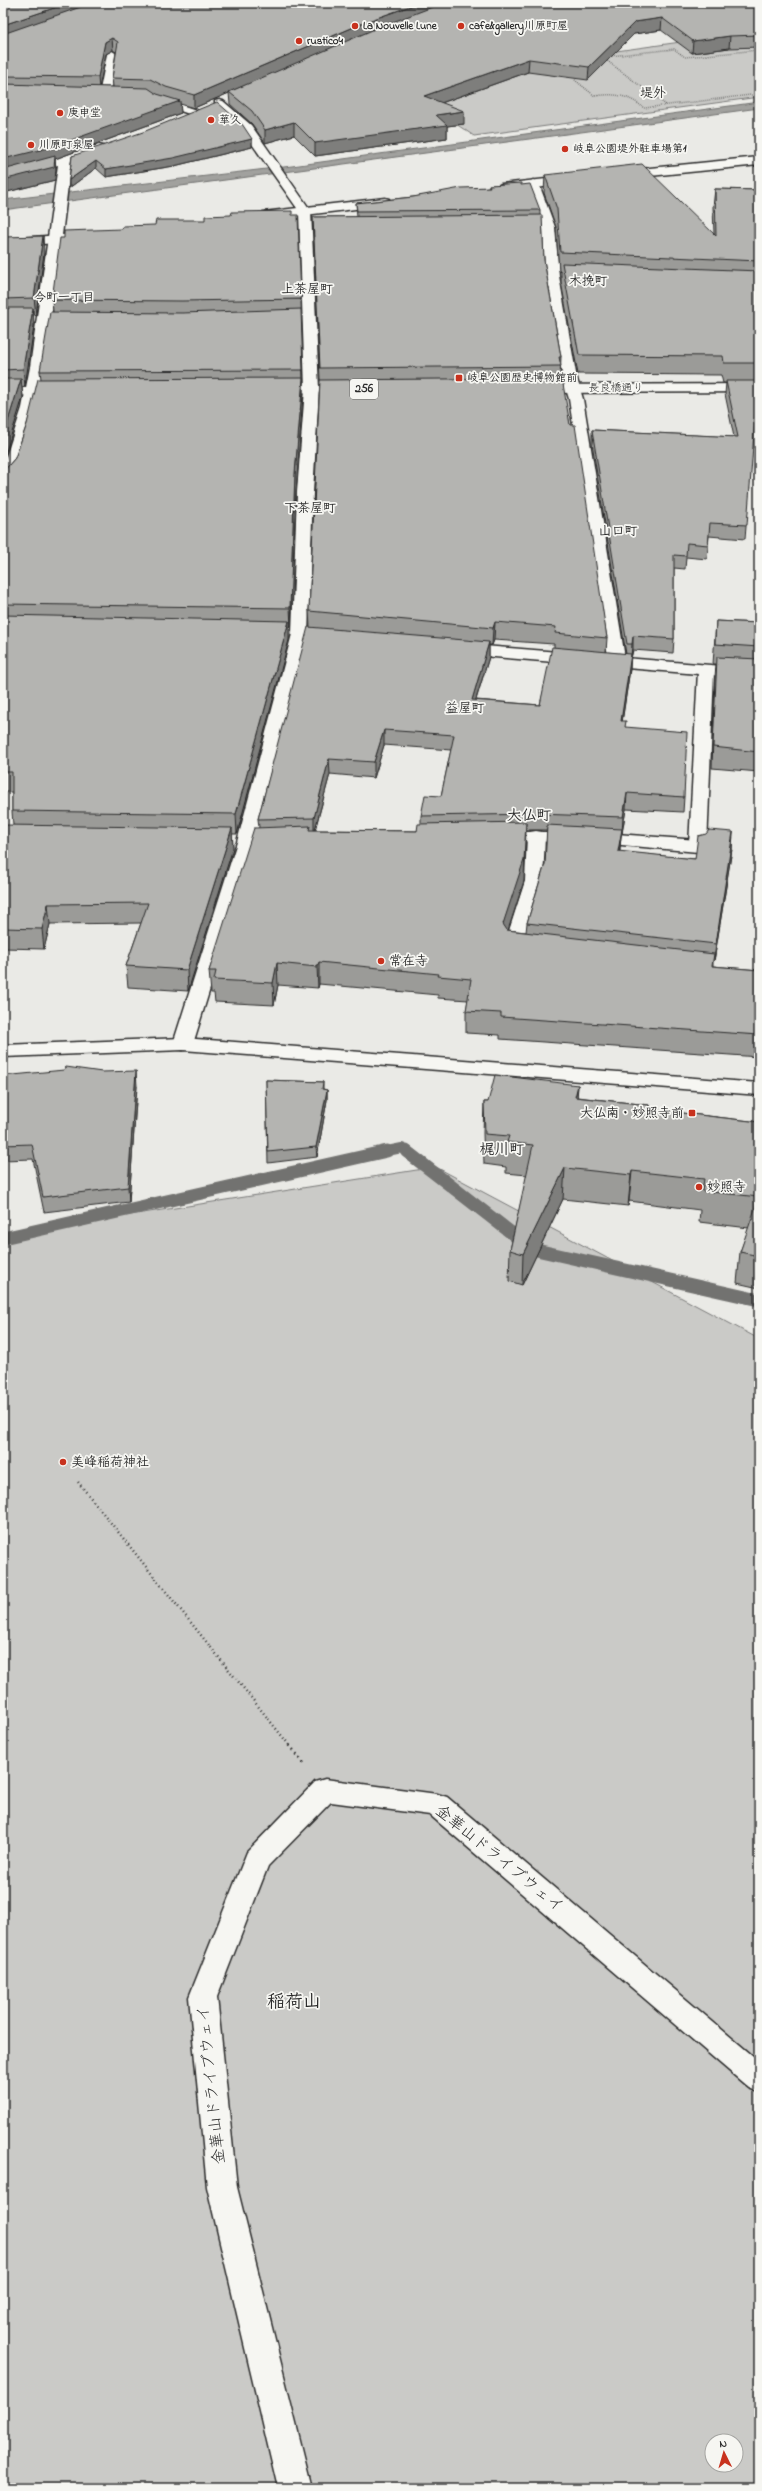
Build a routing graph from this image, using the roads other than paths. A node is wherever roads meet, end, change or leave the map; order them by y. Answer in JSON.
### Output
{"nodes":[{"id":1,"x":7,"y":3,"type":"edge"},
{"id":2,"x":3,"y":4,"type":"edge"},
{"id":3,"x":112,"y":54,"type":"edge"},
{"id":4,"x":90,"y":94,"type":"edge"},
{"id":5,"x":105,"y":95,"type":"junction"},
{"id":6,"x":120,"y":95,"type":"edge"},
{"id":7,"x":143,"y":96,"type":"edge"},
{"id":8,"x":234,"y":97,"type":"edge"},
{"id":9,"x":219,"y":103,"type":"junction"},
{"id":10,"x":195,"y":113,"type":"junction"},
{"id":11,"x":175,"y":122,"type":"edge"},
{"id":12,"x":111,"y":145,"type":"edge"},
{"id":13,"x":65,"y":161,"type":"junction"},
{"id":14,"x":759,"y":162,"type":"edge"},
{"id":15,"x":604,"y":177,"type":"edge"},
{"id":16,"x":3,"y":178,"type":"edge"},
{"id":17,"x":588,"y":178,"type":"edge"},
{"id":18,"x":533,"y":184,"type":"junction"},
{"id":19,"x":486,"y":189,"type":"edge"},
{"id":20,"x":399,"y":200,"type":"edge"},
{"id":21,"x":305,"y":211,"type":"junction"},
{"id":22,"x":251,"y":218,"type":"edge"},
{"id":23,"x":534,"y":227,"type":"edge"},
{"id":24,"x":549,"y":227,"type":"junction"},
{"id":25,"x":104,"y":236,"type":"edge"},
{"id":26,"x":53,"y":241,"type":"junction"},
{"id":27,"x":3,"y":243,"type":"edge"},
{"id":28,"x":552,"y":276,"type":"junction"},
{"id":29,"x":568,"y":277,"type":"edge"},
{"id":30,"x":293,"y":319,"type":"edge"},
{"id":31,"x":309,"y":319,"type":"junction"},
{"id":32,"x":37,"y":320,"type":"junction"},
{"id":33,"x":59,"y":320,"type":"edge"},
{"id":34,"x":759,"y":387,"type":"edge"},
{"id":35,"x":260,"y":389,"type":"edge"},
{"id":36,"x":312,"y":389,"type":"junction"},
{"id":37,"x":368,"y":389,"type":"edge"},
{"id":38,"x":518,"y":389,"type":"edge"},
{"id":39,"x":573,"y":389,"type":"junction"},
{"id":40,"x":80,"y":391,"type":"edge"},
{"id":41,"x":3,"y":392,"type":"edge"},
{"id":42,"x":34,"y":392,"type":"junction"},
{"id":43,"x":3,"y":486,"type":"edge"},
{"id":44,"x":442,"y":648,"type":"edge"},
{"id":45,"x":616,"y":663,"type":"junction"},
{"id":46,"x":706,"y":670,"type":"junction"},
{"id":47,"x":759,"y":674,"type":"edge"},
{"id":48,"x":536,"y":836,"type":"junction"},
{"id":49,"x":481,"y":837,"type":"edge"},
{"id":50,"x":698,"y":846,"type":"joint"},
{"id":51,"x":544,"y":950,"type":"edge"},
{"id":52,"x":183,"y":1044,"type":"junction"},
{"id":53,"x":3,"y":1051,"type":"edge"},
{"id":54,"x":759,"y":1089,"type":"edge"},
{"id":55,"x":759,"y":2079,"type":"edge"},
{"id":56,"x":295,"y":2488,"type":"edge"}],
"edges":[{"from":1,"to":2,"type":"lane"},
{"from":3,"to":5,"type":"lane"},
{"from":4,"to":5,"type":"lane"},
{"from":5,"to":6,"type":"lane"},
{"from":7,"to":10,"type":"lane"},
{"from":8,"to":9,"type":"main road"},
{"from":9,"to":10,"type":"main road"},
{"from":9,"to":21,"type":"main road"},
{"from":10,"to":11,"type":"main road"},
{"from":12,"to":13,"type":"main road"},
{"from":13,"to":16,"type":"main road"},
{"from":13,"to":26,"type":"main road"},
{"from":14,"to":15,"type":"main road"},
{"from":17,"to":18,"type":"main road"},
{"from":18,"to":19,"type":"main road"},
{"from":18,"to":24,"type":"main road"},
{"from":20,"to":21,"type":"main road"},
{"from":21,"to":22,"type":"main road"},
{"from":21,"to":31,"type":"main road"},
{"from":23,"to":24,"type":"lane"},
{"from":24,"to":28,"type":"main road"},
{"from":25,"to":26,"type":"main road"},
{"from":26,"to":27,"type":"main road"},
{"from":26,"to":32,"type":"main road"},
{"from":28,"to":29,"type":"main road"},
{"from":28,"to":39,"type":"main road"},
{"from":30,"to":31,"type":"lane"},
{"from":31,"to":36,"type":"main road"},
{"from":32,"to":33,"type":"lane"},
{"from":32,"to":42,"type":"main road"},
{"from":34,"to":39,"type":"main road","name":"長良橋通り"},
{"from":35,"to":36,"type":"main road","number":"256"},
{"from":36,"to":37,"type":"main road","number":"256"},
{"from":36,"to":52,"type":"main road"},
{"from":38,"to":39,"type":"main road","name":"長良橋通り"},
{"from":39,"to":45,"type":"main road"},
{"from":40,"to":42,"type":"main road"},
{"from":41,"to":42,"type":"main road"},
{"from":42,"to":43,"type":"main road"},
{"from":44,"to":45,"type":"main road"},
{"from":45,"to":46,"type":"main road"},
{"from":46,"to":47,"type":"main road"},
{"from":46,"to":50,"type":"lane"},
{"from":48,"to":49,"type":"main road"},
{"from":48,"to":50,"type":"main road"},
{"from":48,"to":51,"type":"lane"},
{"from":52,"to":53,"type":"main road"},
{"from":52,"to":54,"type":"main road"},
{"from":55,"to":56,"type":"main road","name":"金華山ドライブウェイ"}]}
